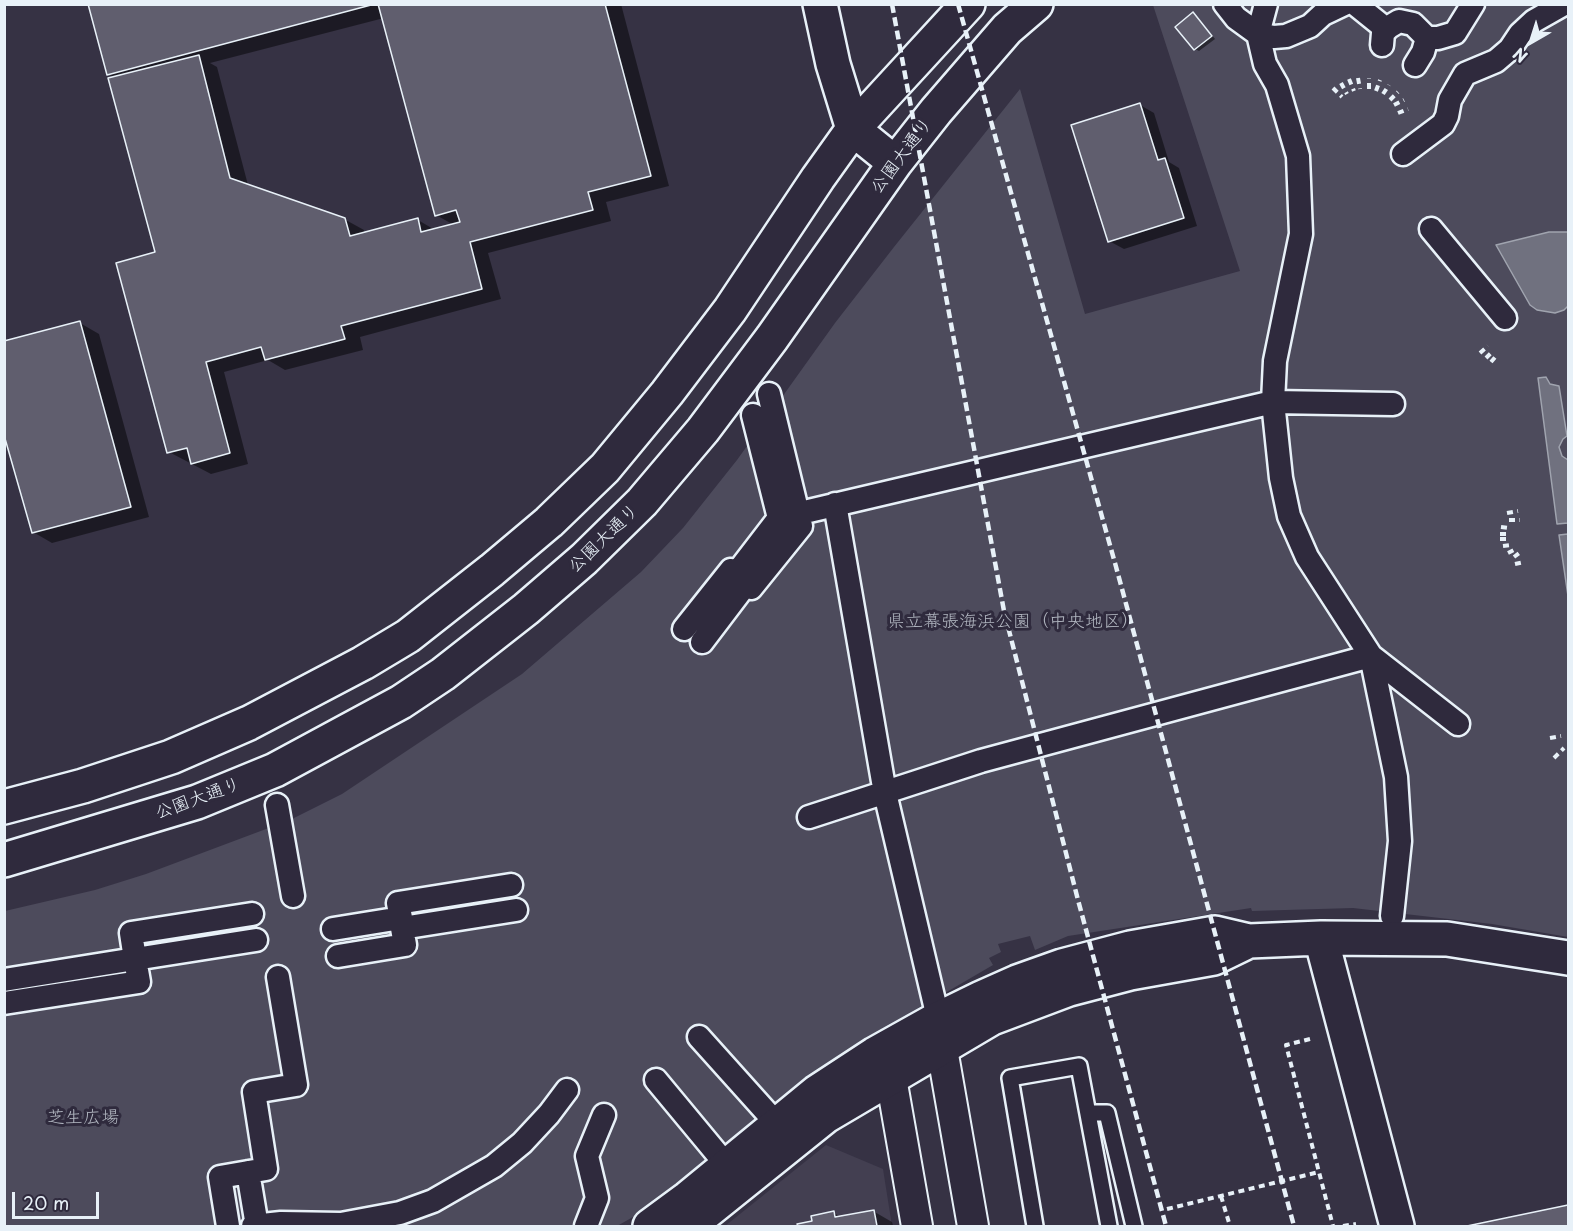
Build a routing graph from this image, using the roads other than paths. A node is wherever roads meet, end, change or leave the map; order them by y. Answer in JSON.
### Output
{"nodes":[{"id":1,"x":820,"y":4,"type":"edge"},
{"id":2,"x":968,"y":4,"type":"edge"},
{"id":3,"x":1036,"y":4,"type":"edge"},
{"id":4,"x":1225,"y":4,"type":"edge"},
{"id":5,"x":1266,"y":4,"type":"edge"},
{"id":6,"x":1344,"y":4,"type":"edge"},
{"id":7,"x":1355,"y":4,"type":"edge"},
{"id":8,"x":1473,"y":4,"type":"edge"},
{"id":9,"x":1564,"y":4,"type":"edge"},
{"id":10,"x":1003,"y":17,"type":"edge"},
{"id":11,"x":1258,"y":34,"type":"junction"},
{"id":12,"x":1427,"y":38,"type":"junction"},
{"id":13,"x":1415,"y":65,"type":"dead end"},
{"id":14,"x":853,"y":129,"type":"junction"},
{"id":15,"x":1403,"y":154,"type":"dead end"},
{"id":16,"x":895,"y":163,"type":"junction"},
{"id":17,"x":1431,"y":229,"type":"dead end"},
{"id":18,"x":1504,"y":318,"type":"dead end"},
{"id":19,"x":769,"y":394,"type":"dead end"},
{"id":20,"x":1273,"y":402,"type":"junction"},
{"id":21,"x":1393,"y":405,"type":"dead end"},
{"id":22,"x":753,"y":415,"type":"dead end"},
{"id":23,"x":835,"y":504,"type":"junction"},
{"id":24,"x":788,"y":516,"type":"junction"},
{"id":25,"x":693,"y":635,"type":"dead end"},
{"id":26,"x":1371,"y":656,"type":"junction"},
{"id":27,"x":1458,"y":724,"type":"dead end"},
{"id":28,"x":885,"y":793,"type":"junction"},
{"id":29,"x":277,"y":805,"type":"dead end"},
{"id":30,"x":4,"y":807,"type":"edge"},
{"id":31,"x":809,"y":818,"type":"dead end"},
{"id":32,"x":4,"y":860,"type":"edge"},
{"id":33,"x":511,"y":885,"type":"dead end"},
{"id":34,"x":464,"y":892,"type":"junction"},
{"id":35,"x":293,"y":896,"type":"dead end"},
{"id":36,"x":516,"y":910,"type":"dead end"},
{"id":37,"x":252,"y":914,"type":"dead end"},
{"id":38,"x":1392,"y":916,"type":"dead end"},
{"id":39,"x":468,"y":918,"type":"junction"},
{"id":40,"x":209,"y":921,"type":"junction"},
{"id":41,"x":402,"y":923,"type":"junction"},
{"id":42,"x":333,"y":928,"type":"dead end"},
{"id":43,"x":1321,"y":938,"type":"junction"},
{"id":44,"x":256,"y":940,"type":"dead end"},
{"id":45,"x":1249,"y":940,"type":"junction"},
{"id":46,"x":213,"y":946,"type":"junction"},
{"id":47,"x":338,"y":956,"type":"dead end"},
{"id":48,"x":1569,"y":958,"type":"edge"},
{"id":49,"x":135,"y":959,"type":"junction"},
{"id":50,"x":46,"y":974,"type":"junction"},
{"id":51,"x":278,"y":976,"type":"dead end"},
{"id":52,"x":4,"y":980,"type":"edge"},
{"id":53,"x":50,"y":996,"type":"junction"},
{"id":54,"x":4,"y":1003,"type":"edge"},
{"id":55,"x":935,"y":1005,"type":"dead end"},
{"id":56,"x":906,"y":1036,"type":"junction"},
{"id":57,"x":699,"y":1037,"type":"dead end"},
{"id":58,"x":942,"y":1049,"type":"junction"},
{"id":59,"x":891,"y":1078,"type":"junction"},
{"id":60,"x":656,"y":1080,"type":"dead end"},
{"id":61,"x":567,"y":1089,"type":"dead end"},
{"id":62,"x":1088,"y":1113,"type":"junction"},
{"id":63,"x":604,"y":1115,"type":"dead end"},
{"id":64,"x":769,"y":1115,"type":"dead end"},
{"id":65,"x":719,"y":1156,"type":"dead end"},
{"id":66,"x":248,"y":1172,"type":"junction"},
{"id":67,"x":406,"y":1220,"type":"edge"},
{"id":68,"x":1133,"y":1225,"type":"edge"},
{"id":69,"x":256,"y":1226,"type":"edge"},
{"id":70,"x":228,"y":1227,"type":"edge"},
{"id":71,"x":586,"y":1227,"type":"edge"},
{"id":72,"x":650,"y":1227,"type":"edge"},
{"id":73,"x":688,"y":1227,"type":"edge"},
{"id":74,"x":916,"y":1227,"type":"edge"},
{"id":75,"x":973,"y":1227,"type":"edge"},
{"id":76,"x":1035,"y":1227,"type":"edge"},
{"id":77,"x":1109,"y":1227,"type":"edge"},
{"id":78,"x":1397,"y":1227,"type":"edge"}],
"edges":[{"from":1,"to":14,"type":"street"},
{"from":2,"to":14,"type":"street"},
{"from":3,"to":10,"type":"street","name":"公園大通り"},
{"from":4,"to":11,"type":"street"},
{"from":5,"to":11,"type":"street"},
{"from":6,"to":11,"type":"street"},
{"from":7,"to":12,"type":"street"},
{"from":8,"to":12,"type":"street"},
{"from":9,"to":15,"type":"street"},
{"from":10,"to":16,"type":"street","name":"公園大通り"},
{"from":11,"to":20,"type":"street"},
{"from":12,"to":13,"type":"street"},
{"from":14,"to":16,"type":"street"},
{"from":14,"to":30,"type":"street"},
{"from":16,"to":32,"type":"street","name":"公園大通り"},
{"from":17,"to":18,"type":"street"},
{"from":19,"to":24,"type":"street"},
{"from":20,"to":21,"type":"street"},
{"from":20,"to":23,"type":"street"},
{"from":20,"to":26,"type":"street"},
{"from":22,"to":24,"type":"street"},
{"from":23,"to":24,"type":"street"},
{"from":23,"to":28,"type":"street"},
{"from":24,"to":25,"type":"street"},
{"from":26,"to":27,"type":"street"},
{"from":26,"to":28,"type":"street"},
{"from":26,"to":38,"type":"street"},
{"from":28,"to":31,"type":"street"},
{"from":28,"to":55,"type":"street"},
{"from":29,"to":35,"type":"street"},
{"from":33,"to":34,"type":"street"},
{"from":34,"to":39,"type":"street"},
{"from":34,"to":41,"type":"street"},
{"from":36,"to":39,"type":"street"},
{"from":37,"to":40,"type":"street"},
{"from":39,"to":41,"type":"street"},
{"from":40,"to":46,"type":"street"},
{"from":40,"to":49,"type":"street"},
{"from":41,"to":42,"type":"street"},
{"from":41,"to":47,"type":"street"},
{"from":43,"to":45,"type":"street"},
{"from":43,"to":48,"type":"street"},
{"from":43,"to":78,"type":"street"},
{"from":44,"to":46,"type":"street"},
{"from":45,"to":56,"type":"street"},
{"from":45,"to":58,"type":"street"},
{"from":46,"to":49,"type":"street"},
{"from":49,"to":50,"type":"street"},
{"from":49,"to":53,"type":"street"},
{"from":50,"to":52,"type":"street"},
{"from":50,"to":53,"type":"street"},
{"from":51,"to":66,"type":"street"},
{"from":53,"to":54,"type":"street"},
{"from":56,"to":58,"type":"street"},
{"from":56,"to":59,"type":"street"},
{"from":56,"to":72,"type":"street"},
{"from":57,"to":64,"type":"street"},
{"from":58,"to":59,"type":"street"},
{"from":58,"to":75,"type":"street"},
{"from":59,"to":73,"type":"street"},
{"from":59,"to":74,"type":"street"},
{"from":60,"to":65,"type":"street"},
{"from":61,"to":67,"type":"street"},
{"from":62,"to":68,"type":"lane"},
{"from":62,"to":76,"type":"lane"},
{"from":62,"to":77,"type":"lane"},
{"from":63,"to":71,"type":"street"},
{"from":66,"to":69,"type":"street"},
{"from":66,"to":70,"type":"street"},
{"from":67,"to":69,"type":"street"}]}
